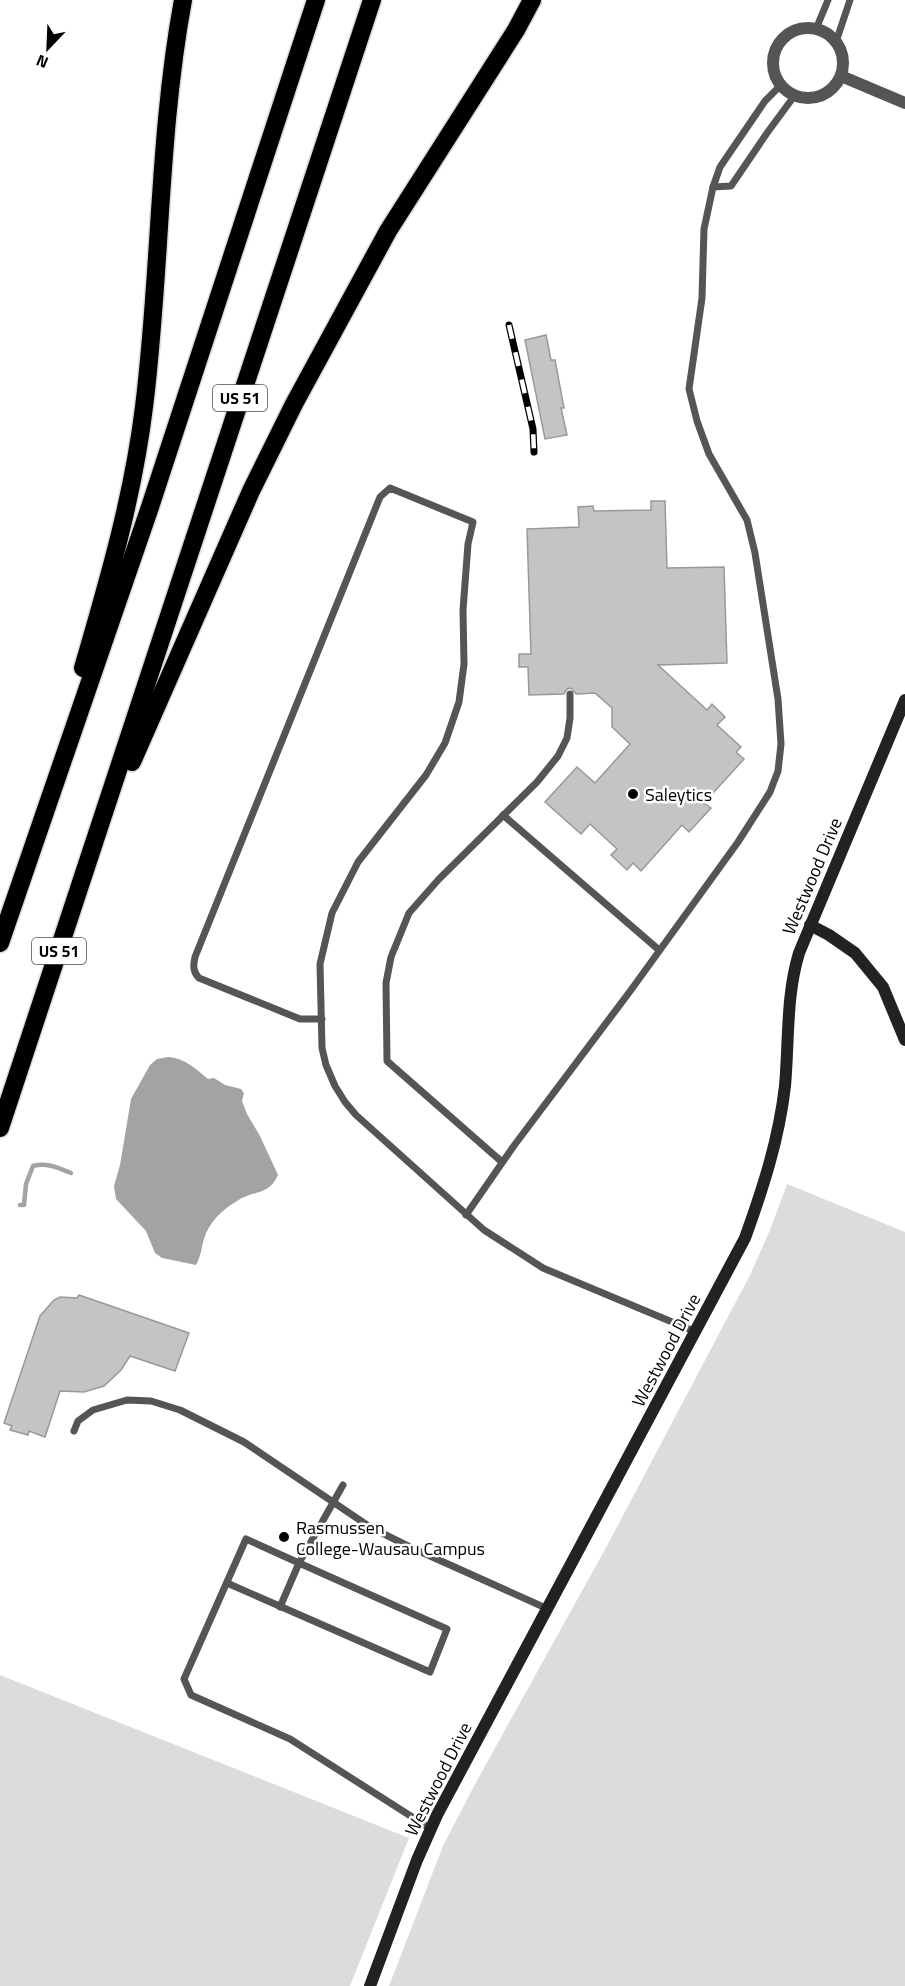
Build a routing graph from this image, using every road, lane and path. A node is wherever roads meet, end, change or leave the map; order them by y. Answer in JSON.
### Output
{"nodes":[{"id":1,"x":183,"y":0,"type":"edge"},
{"id":2,"x":316,"y":0,"type":"edge"},
{"id":3,"x":372,"y":0,"type":"edge"},
{"id":4,"x":532,"y":0,"type":"edge"},
{"id":5,"x":539,"y":0,"type":"edge"},
{"id":6,"x":828,"y":0,"type":"edge"},
{"id":7,"x":850,"y":0,"type":"edge"},
{"id":8,"x":816,"y":29,"type":"junction"},
{"id":9,"x":516,"y":30,"type":"junction"},
{"id":10,"x":836,"y":42,"type":"junction"},
{"id":11,"x":841,"y":76,"type":"junction"},
{"id":12,"x":781,"y":85,"type":"junction"},
{"id":13,"x":795,"y":95,"type":"junction"},
{"id":14,"x":905,"y":103,"type":"edge"},
{"id":15,"x":713,"y":187,"type":"junction"},
{"id":16,"x":570,"y":694,"type":"dead end"},
{"id":17,"x":905,"y":700,"type":"edge"},
{"id":18,"x":59,"y":766,"type":"junction"},
{"id":19,"x":111,"y":797,"type":"junction"},
{"id":20,"x":503,"y":815,"type":"junction"},
{"id":21,"x":810,"y":925,"type":"junction"},
{"id":22,"x":0,"y":943,"type":"edge"},
{"id":23,"x":659,"y":950,"type":"junction"},
{"id":24,"x":322,"y":1019,"type":"junction"},
{"id":25,"x":905,"y":1040,"type":"edge"},
{"id":26,"x":0,"y":1128,"type":"edge"},
{"id":27,"x":502,"y":1162,"type":"junction"},
{"id":28,"x":466,"y":1215,"type":"junction"},
{"id":29,"x":696,"y":1332,"type":"junction"},
{"id":30,"x":74,"y":1431,"type":"dead end"},
{"id":31,"x":343,"y":1485,"type":"dead end"},
{"id":32,"x":332,"y":1503,"type":"junction"},
{"id":33,"x":299,"y":1563,"type":"junction"},
{"id":34,"x":227,"y":1583,"type":"junction"},
{"id":35,"x":280,"y":1606,"type":"junction"},
{"id":36,"x":548,"y":1609,"type":"junction"},
{"id":37,"x":431,"y":1829,"type":"junction"},
{"id":38,"x":370,"y":1986,"type":"edge"}],
"edges":[{"from":1,"to":18,"type":"highway"},
{"from":2,"to":18,"type":"highway","number":"US 51"},
{"from":3,"to":19,"type":"highway","number":"US 51"},
{"from":4,"to":9,"type":"highway"},
{"from":5,"to":9,"type":"highway"},
{"from":6,"to":8,"type":"lane"},
{"from":7,"to":10,"type":"lane"},
{"from":8,"to":10,"type":"street"},
{"from":8,"to":12,"type":"street"},
{"from":9,"to":19,"type":"highway"},
{"from":10,"to":11,"type":"street"},
{"from":11,"to":13,"type":"street"},
{"from":11,"to":14,"type":"street"},
{"from":12,"to":13,"type":"street"},
{"from":12,"to":15,"type":"lane"},
{"from":13,"to":15,"type":"lane"},
{"from":15,"to":23,"type":"lane"},
{"from":16,"to":20,"type":"lane"},
{"from":17,"to":21,"type":"street","name":"Westwood Drive"},
{"from":18,"to":22,"type":"highway","number":"US 51"},
{"from":19,"to":26,"type":"highway","number":"US 51"},
{"from":20,"to":23,"type":"lane"},
{"from":20,"to":27,"type":"lane"},
{"from":21,"to":25,"type":"street"},
{"from":21,"to":29,"type":"street","name":"Westwood Drive"},
{"from":23,"to":27,"type":"lane"},
{"from":24,"to":24,"type":"lane"},
{"from":24,"to":28,"type":"lane"},
{"from":27,"to":28,"type":"lane"},
{"from":28,"to":29,"type":"lane"},
{"from":29,"to":36,"type":"street","name":"Westwood Drive"},
{"from":30,"to":32,"type":"lane"},
{"from":31,"to":32,"type":"lane"},
{"from":32,"to":33,"type":"lane"},
{"from":32,"to":36,"type":"lane"},
{"from":33,"to":34,"type":"lane"},
{"from":33,"to":35,"type":"lane"},
{"from":33,"to":35,"type":"lane"},
{"from":34,"to":35,"type":"lane"},
{"from":34,"to":37,"type":"lane"},
{"from":36,"to":37,"type":"street","name":"Westwood Drive"},
{"from":37,"to":38,"type":"street","name":"Westwood Drive"}]}
